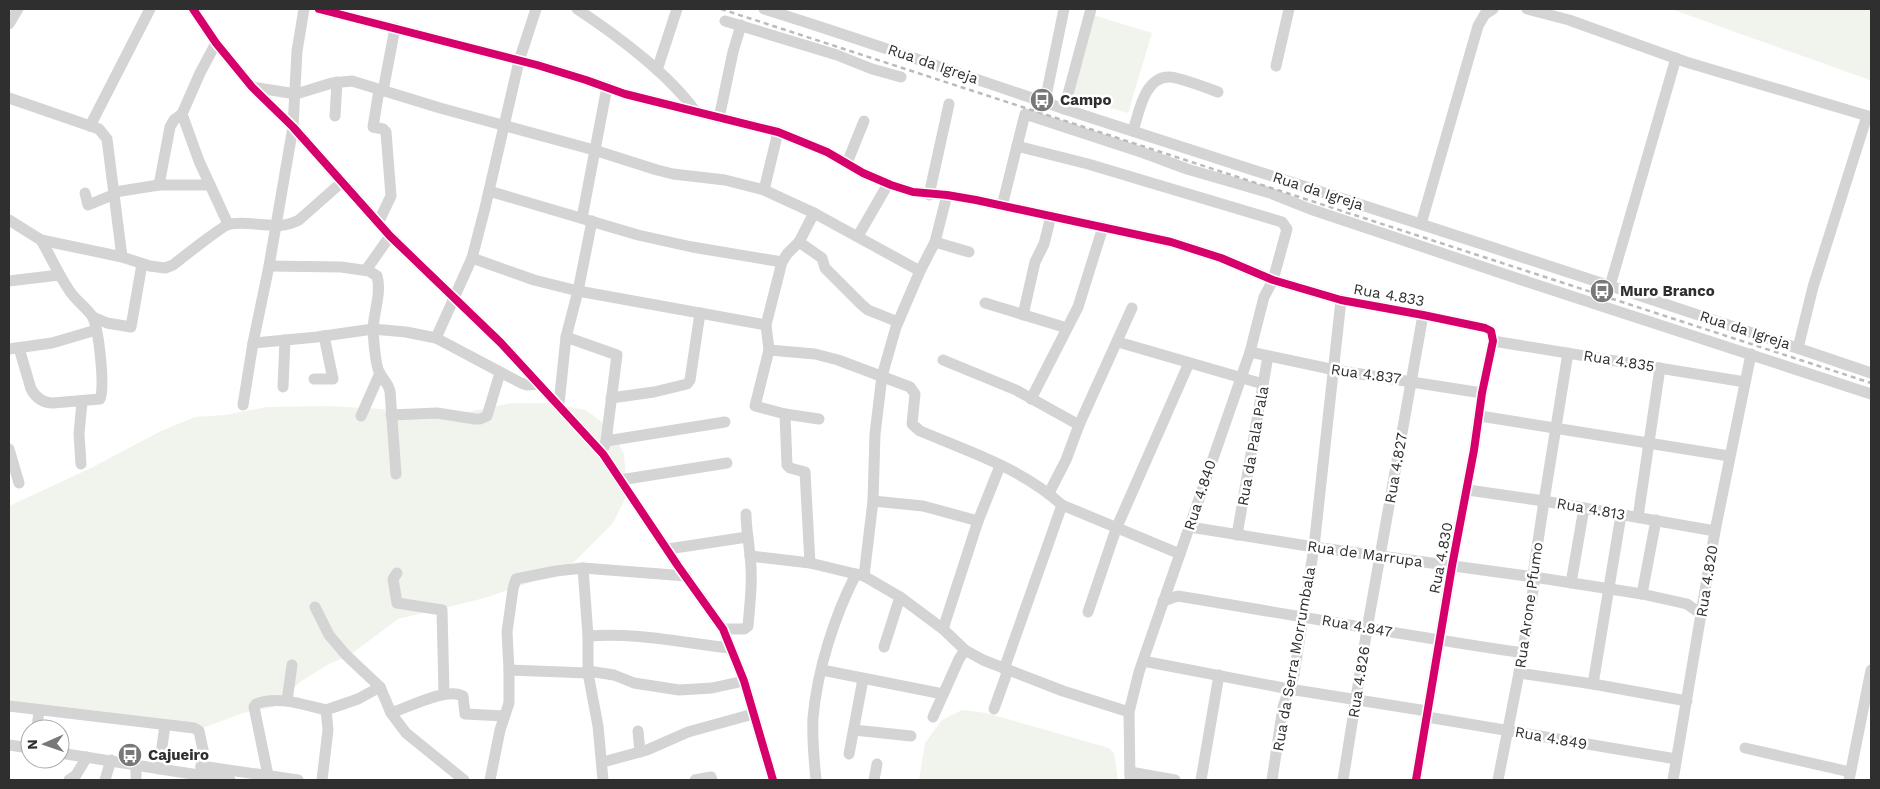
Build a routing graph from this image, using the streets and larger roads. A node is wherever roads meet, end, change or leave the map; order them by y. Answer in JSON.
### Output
{"nodes":[{"id":1,"x":18,"y":9,"type":"edge"},
{"id":2,"x":150,"y":9,"type":"edge"},
{"id":3,"x":194,"y":9,"type":"edge"},
{"id":4,"x":304,"y":9,"type":"edge"},
{"id":5,"x":319,"y":9,"type":"edge"},
{"id":6,"x":536,"y":9,"type":"edge"},
{"id":7,"x":577,"y":9,"type":"edge"},
{"id":8,"x":677,"y":9,"type":"edge"},
{"id":9,"x":764,"y":9,"type":"edge"},
{"id":10,"x":1064,"y":9,"type":"edge"},
{"id":11,"x":1091,"y":9,"type":"edge"},
{"id":12,"x":1289,"y":9,"type":"edge"},
{"id":13,"x":1492,"y":9,"type":"edge"},
{"id":14,"x":1527,"y":9,"type":"edge"},
{"id":15,"x":1478,"y":14,"type":"edge"},
{"id":16,"x":725,"y":20,"type":"dead end"},
{"id":17,"x":9,"y":24,"type":"edge"},
{"id":18,"x":741,"y":25,"type":"junction"},
{"id":19,"x":395,"y":28,"type":"junction"},
{"id":20,"x":216,"y":43,"type":"junction"},
{"id":21,"x":1676,"y":58,"type":"junction"},
{"id":22,"x":519,"y":61,"type":"junction"},
{"id":23,"x":1276,"y":66,"type":"dead end"},
{"id":24,"x":656,"y":70,"type":"junction"},
{"id":25,"x":901,"y":76,"type":"dead end"},
{"id":26,"x":337,"y":82,"type":"junction"},
{"id":27,"x":252,"y":87,"type":"junction"},
{"id":28,"x":607,"y":87,"type":"junction"},
{"id":29,"x":381,"y":91,"type":"junction"},
{"id":30,"x":1218,"y":92,"type":"dead end"},
{"id":31,"x":296,"y":94,"type":"junction"},
{"id":32,"x":9,"y":98,"type":"edge"},
{"id":33,"x":1045,"y":101,"type":"junction"},
{"id":34,"x":949,"y":104,"type":"dead end"},
{"id":35,"x":1064,"y":109,"type":"junction"},
{"id":36,"x":695,"y":111,"type":"junction"},
{"id":37,"x":182,"y":114,"type":"junction"},
{"id":38,"x":335,"y":116,"type":"dead end"},
{"id":39,"x":1869,"y":117,"type":"edge"},
{"id":40,"x":719,"y":118,"type":"junction"},
{"id":41,"x":864,"y":121,"type":"dead end"},
{"id":42,"x":505,"y":125,"type":"junction"},
{"id":43,"x":90,"y":126,"type":"junction"},
{"id":44,"x":293,"y":128,"type":"junction"},
{"id":45,"x":1133,"y":131,"type":"junction"},
{"id":46,"x":778,"y":132,"type":"junction"},
{"id":47,"x":1017,"y":146,"type":"junction"},
{"id":48,"x":594,"y":150,"type":"junction"},
{"id":49,"x":848,"y":163,"type":"junction"},
{"id":50,"x":342,"y":182,"type":"junction"},
{"id":51,"x":210,"y":184,"type":"junction"},
{"id":52,"x":888,"y":184,"type":"junction"},
{"id":53,"x":160,"y":185,"type":"junction"},
{"id":54,"x":764,"y":190,"type":"junction"},
{"id":55,"x":489,"y":191,"type":"junction"},
{"id":56,"x":85,"y":193,"type":"dead end"},
{"id":57,"x":115,"y":193,"type":"junction"},
{"id":58,"x":929,"y":195,"type":"junction"},
{"id":59,"x":947,"y":195,"type":"junction"},
{"id":60,"x":1002,"y":206,"type":"junction"},
{"id":61,"x":814,"y":213,"type":"junction"},
{"id":62,"x":1051,"y":216,"type":"junction"},
{"id":63,"x":587,"y":219,"type":"junction"},
{"id":64,"x":9,"y":220,"type":"edge"},
{"id":65,"x":378,"y":223,"type":"junction"},
{"id":66,"x":228,"y":224,"type":"junction"},
{"id":67,"x":1420,"y":224,"type":"junction"},
{"id":68,"x":276,"y":226,"type":"junction"},
{"id":69,"x":1103,"y":227,"type":"junction"},
{"id":70,"x":390,"y":236,"type":"junction"},
{"id":71,"x":858,"y":236,"type":"junction"},
{"id":72,"x":41,"y":240,"type":"junction"},
{"id":73,"x":799,"y":242,"type":"junction"},
{"id":74,"x":935,"y":242,"type":"junction"},
{"id":75,"x":969,"y":252,"type":"dead end"},
{"id":76,"x":122,"y":257,"type":"junction"},
{"id":77,"x":472,"y":258,"type":"junction"},
{"id":78,"x":782,"y":262,"type":"junction"},
{"id":79,"x":142,"y":264,"type":"junction"},
{"id":80,"x":269,"y":266,"type":"junction"},
{"id":81,"x":366,"y":270,"type":"junction"},
{"id":82,"x":920,"y":271,"type":"junction"},
{"id":83,"x":59,"y":275,"type":"junction"},
{"id":84,"x":1273,"y":280,"type":"junction"},
{"id":85,"x":9,"y":281,"type":"edge"},
{"id":86,"x":1610,"y":286,"type":"junction"},
{"id":87,"x":578,"y":291,"type":"junction"},
{"id":88,"x":454,"y":297,"type":"junction"},
{"id":89,"x":1341,"y":300,"type":"junction"},
{"id":90,"x":985,"y":303,"type":"dead end"},
{"id":91,"x":1132,"y":308,"type":"dead end"},
{"id":92,"x":700,"y":313,"type":"junction"},
{"id":93,"x":1424,"y":314,"type":"junction"},
{"id":94,"x":1023,"y":315,"type":"junction"},
{"id":95,"x":92,"y":317,"type":"junction"},
{"id":96,"x":898,"y":322,"type":"junction"},
{"id":97,"x":766,"y":325,"type":"junction"},
{"id":98,"x":1067,"y":328,"type":"junction"},
{"id":99,"x":373,"y":329,"type":"junction"},
{"id":100,"x":96,"y":330,"type":"junction"},
{"id":101,"x":324,"y":336,"type":"junction"},
{"id":102,"x":566,"y":337,"type":"junction"},
{"id":103,"x":436,"y":338,"type":"junction"},
{"id":104,"x":285,"y":340,"type":"junction"},
{"id":105,"x":1493,"y":341,"type":"junction"},
{"id":106,"x":1118,"y":342,"type":"junction"},
{"id":107,"x":253,"y":343,"type":"junction"},
{"id":108,"x":14,"y":348,"type":"edge"},
{"id":109,"x":1798,"y":348,"type":"junction"},
{"id":110,"x":769,"y":350,"type":"junction"},
{"id":111,"x":1250,"y":352,"type":"junction"},
{"id":112,"x":1568,"y":353,"type":"junction"},
{"id":113,"x":1750,"y":354,"type":"junction"},
{"id":114,"x":1268,"y":356,"type":"junction"},
{"id":115,"x":943,"y":360,"type":"dead end"},
{"id":116,"x":1189,"y":363,"type":"junction"},
{"id":117,"x":1660,"y":368,"type":"junction"},
{"id":118,"x":1335,"y":370,"type":"junction"},
{"id":119,"x":380,"y":373,"type":"junction"},
{"id":120,"x":500,"y":373,"type":"junction"},
{"id":121,"x":1871,"y":373,"type":"edge"},
{"id":122,"x":882,"y":376,"type":"junction"},
{"id":123,"x":314,"y":379,"type":"dead end"},
{"id":124,"x":1240,"y":379,"type":"junction"},
{"id":125,"x":1412,"y":381,"type":"junction"},
{"id":126,"x":1745,"y":382,"type":"junction"},
{"id":127,"x":538,"y":384,"type":"junction"},
{"id":128,"x":1263,"y":384,"type":"junction"},
{"id":129,"x":283,"y":387,"type":"dead end"},
{"id":130,"x":1482,"y":392,"type":"junction"},
{"id":131,"x":1871,"y":394,"type":"edge"},
{"id":132,"x":611,"y":398,"type":"junction"},
{"id":133,"x":1031,"y":399,"type":"junction"},
{"id":134,"x":82,"y":402,"type":"junction"},
{"id":135,"x":558,"y":404,"type":"junction"},
{"id":136,"x":243,"y":405,"type":"dead end"},
{"id":137,"x":785,"y":414,"type":"junction"},
{"id":138,"x":391,"y":415,"type":"junction"},
{"id":139,"x":361,"y":416,"type":"dead end"},
{"id":140,"x":1480,"y":416,"type":"junction"},
{"id":141,"x":819,"y":419,"type":"dead end"},
{"id":142,"x":725,"y":422,"type":"dead end"},
{"id":143,"x":1079,"y":425,"type":"junction"},
{"id":144,"x":1556,"y":428,"type":"junction"},
{"id":145,"x":606,"y":441,"type":"junction"},
{"id":146,"x":1649,"y":443,"type":"junction"},
{"id":147,"x":9,"y":452,"type":"edge"},
{"id":148,"x":603,"y":454,"type":"junction"},
{"id":149,"x":1729,"y":456,"type":"junction"},
{"id":150,"x":727,"y":463,"type":"dead end"},
{"id":151,"x":81,"y":464,"type":"dead end"},
{"id":152,"x":1000,"y":466,"type":"junction"},
{"id":153,"x":396,"y":474,"type":"dead end"},
{"id":154,"x":620,"y":480,"type":"junction"},
{"id":155,"x":19,"y":483,"type":"dead end"},
{"id":156,"x":1468,"y":490,"type":"junction"},
{"id":157,"x":1049,"y":493,"type":"junction"},
{"id":158,"x":1544,"y":501,"type":"junction"},
{"id":159,"x":873,"y":502,"type":"junction"},
{"id":160,"x":1062,"y":505,"type":"junction"},
{"id":161,"x":1584,"y":508,"type":"junction"},
{"id":162,"x":746,"y":514,"type":"dead end"},
{"id":163,"x":1622,"y":515,"type":"junction"},
{"id":164,"x":1638,"y":517,"type":"junction"},
{"id":165,"x":1656,"y":520,"type":"junction"},
{"id":166,"x":978,"y":521,"type":"junction"},
{"id":167,"x":1190,"y":528,"type":"junction"},
{"id":168,"x":1116,"y":529,"type":"junction"},
{"id":169,"x":1715,"y":531,"type":"junction"},
{"id":170,"x":1238,"y":536,"type":"junction"},
{"id":171,"x":747,"y":537,"type":"junction"},
{"id":172,"x":1314,"y":547,"type":"junction"},
{"id":173,"x":668,"y":549,"type":"junction"},
{"id":174,"x":1180,"y":554,"type":"junction"},
{"id":175,"x":1381,"y":555,"type":"junction"},
{"id":176,"x":750,"y":556,"type":"junction"},
{"id":177,"x":810,"y":563,"type":"junction"},
{"id":178,"x":1452,"y":566,"type":"junction"},
{"id":179,"x":583,"y":568,"type":"junction"},
{"id":180,"x":397,"y":573,"type":"dead end"},
{"id":181,"x":860,"y":575,"type":"junction"},
{"id":182,"x":686,"y":576,"type":"junction"},
{"id":183,"x":1534,"y":577,"type":"junction"},
{"id":184,"x":1170,"y":580,"type":"junction"},
{"id":185,"x":1571,"y":582,"type":"junction"},
{"id":186,"x":1610,"y":589,"type":"junction"},
{"id":187,"x":1642,"y":594,"type":"junction"},
{"id":188,"x":1178,"y":596,"type":"junction"},
{"id":189,"x":900,"y":597,"type":"junction"},
{"id":190,"x":1703,"y":599,"type":"junction"},
{"id":191,"x":1163,"y":601,"type":"junction"},
{"id":192,"x":1687,"y":604,"type":"junction"},
{"id":193,"x":315,"y":606,"type":"dead end"},
{"id":194,"x":1088,"y":612,"type":"dead end"},
{"id":195,"x":1701,"y":614,"type":"junction"},
{"id":196,"x":1303,"y":616,"type":"junction"},
{"id":197,"x":943,"y":629,"type":"junction"},
{"id":198,"x":1367,"y":629,"type":"junction"},
{"id":199,"x":724,"y":630,"type":"junction"},
{"id":200,"x":588,"y":636,"type":"junction"},
{"id":201,"x":1440,"y":641,"type":"junction"},
{"id":202,"x":884,"y":647,"type":"dead end"},
{"id":203,"x":730,"y":648,"type":"junction"},
{"id":204,"x":966,"y":650,"type":"junction"},
{"id":205,"x":1522,"y":653,"type":"junction"},
{"id":206,"x":1143,"y":661,"type":"junction"},
{"id":207,"x":292,"y":666,"type":"dead end"},
{"id":208,"x":1006,"y":669,"type":"junction"},
{"id":209,"x":509,"y":670,"type":"junction"},
{"id":210,"x":822,"y":670,"type":"junction"},
{"id":211,"x":1871,"y":670,"type":"edge"},
{"id":212,"x":588,"y":672,"type":"junction"},
{"id":213,"x":1519,"y":673,"type":"junction"},
{"id":214,"x":1219,"y":675,"type":"junction"},
{"id":215,"x":863,"y":679,"type":"junction"},
{"id":216,"x":744,"y":681,"type":"junction"},
{"id":217,"x":1593,"y":684,"type":"junction"},
{"id":218,"x":380,"y":688,"type":"junction"},
{"id":219,"x":1289,"y":689,"type":"junction"},
{"id":220,"x":444,"y":694,"type":"junction"},
{"id":221,"x":943,"y":694,"type":"junction"},
{"id":222,"x":1356,"y":699,"type":"junction"},
{"id":223,"x":287,"y":701,"type":"junction"},
{"id":224,"x":1687,"y":701,"type":"junction"},
{"id":225,"x":9,"y":706,"type":"edge"},
{"id":226,"x":994,"y":709,"type":"dead end"},
{"id":227,"x":39,"y":710,"type":"junction"},
{"id":228,"x":326,"y":710,"type":"junction"},
{"id":229,"x":1129,"y":712,"type":"junction"},
{"id":230,"x":391,"y":713,"type":"junction"},
{"id":231,"x":753,"y":714,"type":"junction"},
{"id":232,"x":1427,"y":714,"type":"junction"},
{"id":233,"x":504,"y":716,"type":"junction"},
{"id":234,"x":933,"y":717,"type":"dead end"},
{"id":235,"x":38,"y":719,"type":"edge"},
{"id":236,"x":165,"y":725,"type":"junction"},
{"id":237,"x":854,"y":730,"type":"junction"},
{"id":238,"x":1509,"y":730,"type":"junction"},
{"id":239,"x":638,"y":731,"type":"dead end"},
{"id":240,"x":911,"y":736,"type":"dead end"},
{"id":241,"x":1745,"y":748,"type":"dead end"},
{"id":242,"x":640,"y":752,"type":"junction"},
{"id":243,"x":70,"y":754,"type":"edge"},
{"id":244,"x":849,"y":754,"type":"dead end"},
{"id":245,"x":87,"y":757,"type":"junction"},
{"id":246,"x":1676,"y":759,"type":"junction"},
{"id":247,"x":111,"y":760,"type":"junction"},
{"id":248,"x":602,"y":762,"type":"junction"},
{"id":249,"x":877,"y":764,"type":"dead end"},
{"id":250,"x":136,"y":765,"type":"junction"},
{"id":251,"x":159,"y":769,"type":"junction"},
{"id":252,"x":195,"y":774,"type":"edge"},
{"id":253,"x":1130,"y":776,"type":"edge"},
{"id":254,"x":1850,"y":776,"type":"edge"},
{"id":255,"x":268,"y":778,"type":"edge"},
{"id":256,"x":69,"y":780,"type":"edge"},
{"id":257,"x":105,"y":780,"type":"edge"},
{"id":258,"x":136,"y":780,"type":"edge"},
{"id":259,"x":230,"y":780,"type":"edge"},
{"id":260,"x":298,"y":780,"type":"edge"},
{"id":261,"x":322,"y":780,"type":"edge"},
{"id":262,"x":464,"y":780,"type":"edge"},
{"id":263,"x":490,"y":780,"type":"edge"},
{"id":264,"x":603,"y":780,"type":"edge"},
{"id":265,"x":695,"y":780,"type":"edge"},
{"id":266,"x":712,"y":780,"type":"edge"},
{"id":267,"x":773,"y":780,"type":"edge"},
{"id":268,"x":816,"y":780,"type":"edge"},
{"id":269,"x":874,"y":780,"type":"edge"},
{"id":270,"x":1175,"y":780,"type":"edge"},
{"id":271,"x":1201,"y":780,"type":"edge"},
{"id":272,"x":1272,"y":780,"type":"edge"},
{"id":273,"x":1343,"y":780,"type":"edge"},
{"id":274,"x":1416,"y":780,"type":"edge"},
{"id":275,"x":1498,"y":780,"type":"edge"},
{"id":276,"x":1673,"y":780,"type":"edge"}],
"edges":[{"from":1,"to":17,"type":"street"},
{"from":2,"to":43,"type":"street"},
{"from":3,"to":20,"type":"street"},
{"from":4,"to":31,"type":"street"},
{"from":5,"to":19,"type":"street","name":"Rua 4.833"},
{"from":6,"to":22,"type":"street"},
{"from":7,"to":24,"type":"street"},
{"from":8,"to":24,"type":"street"},
{"from":9,"to":33,"type":"street","name":"Rua da Igreja"},
{"from":10,"to":33,"type":"street"},
{"from":11,"to":35,"type":"street"},
{"from":12,"to":23,"type":"street"},
{"from":13,"to":15,"type":"street"},
{"from":14,"to":21,"type":"street"},
{"from":15,"to":67,"type":"street"},
{"from":16,"to":18,"type":"street"},
{"from":18,"to":25,"type":"street"},
{"from":18,"to":40,"type":"street"},
{"from":19,"to":22,"type":"street","name":"Rua 4.833"},
{"from":19,"to":29,"type":"street"},
{"from":20,"to":27,"type":"street"},
{"from":20,"to":37,"type":"street"},
{"from":21,"to":39,"type":"street"},
{"from":21,"to":86,"type":"street"},
{"from":22,"to":28,"type":"street","name":"Rua 4.833"},
{"from":22,"to":42,"type":"street"},
{"from":24,"to":36,"type":"street"},
{"from":26,"to":29,"type":"street"},
{"from":26,"to":31,"type":"street"},
{"from":26,"to":38,"type":"street"},
{"from":27,"to":31,"type":"street"},
{"from":27,"to":44,"type":"street"},
{"from":28,"to":36,"type":"street","name":"Rua 4.833"},
{"from":28,"to":48,"type":"street"},
{"from":29,"to":42,"type":"street"},
{"from":29,"to":65,"type":"street"},
{"from":30,"to":45,"type":"street"},
{"from":31,"to":44,"type":"street"},
{"from":32,"to":43,"type":"street"},
{"from":33,"to":35,"type":"street","name":"Rua da Igreja"},
{"from":34,"to":58,"type":"street"},
{"from":35,"to":45,"type":"street","name":"Rua da Igreja"},
{"from":36,"to":40,"type":"street","name":"Rua 4.833"},
{"from":37,"to":51,"type":"street"},
{"from":37,"to":53,"type":"street"},
{"from":39,"to":109,"type":"street"},
{"from":40,"to":46,"type":"street","name":"Rua 4.833"},
{"from":41,"to":49,"type":"street"},
{"from":42,"to":48,"type":"street"},
{"from":42,"to":55,"type":"street"},
{"from":43,"to":57,"type":"street"},
{"from":44,"to":50,"type":"street"},
{"from":44,"to":68,"type":"street"},
{"from":45,"to":67,"type":"street","name":"Rua da Igreja"},
{"from":46,"to":49,"type":"street","name":"Rua 4.833"},
{"from":46,"to":54,"type":"street"},
{"from":47,"to":60,"type":"street"},
{"from":47,"to":84,"type":"street","name":"Rua 4.840"},
{"from":47,"to":113,"type":"street","name":"Rua da Igreja"},
{"from":48,"to":54,"type":"street"},
{"from":48,"to":63,"type":"street"},
{"from":49,"to":52,"type":"street","name":"Rua 4.833"},
{"from":50,"to":65,"type":"street"},
{"from":50,"to":68,"type":"street"},
{"from":51,"to":53,"type":"street"},
{"from":51,"to":66,"type":"street"},
{"from":52,"to":58,"type":"street","name":"Rua 4.833"},
{"from":52,"to":71,"type":"street"},
{"from":53,"to":57,"type":"street"},
{"from":54,"to":61,"type":"street"},
{"from":55,"to":63,"type":"street"},
{"from":55,"to":77,"type":"street"},
{"from":56,"to":57,"type":"street"},
{"from":57,"to":76,"type":"street"},
{"from":58,"to":59,"type":"street","name":"Rua 4.833"},
{"from":59,"to":60,"type":"street","name":"Rua 4.833"},
{"from":59,"to":74,"type":"street"},
{"from":60,"to":62,"type":"street","name":"Rua 4.833"},
{"from":61,"to":71,"type":"street"},
{"from":61,"to":73,"type":"street"},
{"from":62,"to":69,"type":"street","name":"Rua 4.833"},
{"from":62,"to":94,"type":"street"},
{"from":63,"to":78,"type":"street"},
{"from":63,"to":87,"type":"street"},
{"from":64,"to":72,"type":"street"},
{"from":65,"to":70,"type":"street"},
{"from":66,"to":68,"type":"street"},
{"from":66,"to":79,"type":"street"},
{"from":67,"to":86,"type":"street","name":"Rua da Igreja"},
{"from":68,"to":80,"type":"street"},
{"from":69,"to":84,"type":"street","name":"Rua 4.833"},
{"from":69,"to":98,"type":"street"},
{"from":70,"to":81,"type":"street"},
{"from":70,"to":88,"type":"street"},
{"from":71,"to":82,"type":"street"},
{"from":72,"to":76,"type":"street"},
{"from":72,"to":83,"type":"street"},
{"from":73,"to":78,"type":"street"},
{"from":73,"to":96,"type":"street"},
{"from":74,"to":75,"type":"street"},
{"from":74,"to":82,"type":"street"},
{"from":76,"to":79,"type":"street"},
{"from":77,"to":87,"type":"street"},
{"from":77,"to":88,"type":"street"},
{"from":78,"to":97,"type":"street"},
{"from":79,"to":95,"type":"street"},
{"from":80,"to":81,"type":"street"},
{"from":80,"to":107,"type":"street"},
{"from":81,"to":99,"type":"street"},
{"from":82,"to":96,"type":"street"},
{"from":83,"to":85,"type":"street"},
{"from":83,"to":95,"type":"street"},
{"from":84,"to":89,"type":"street","name":"Rua 4.833"},
{"from":84,"to":111,"type":"street","name":"Rua 4.840"},
{"from":86,"to":109,"type":"street","name":"Rua da Igreja"},
{"from":87,"to":92,"type":"street"},
{"from":87,"to":102,"type":"street"},
{"from":88,"to":103,"type":"street"},
{"from":88,"to":127,"type":"street"},
{"from":89,"to":93,"type":"street","name":"Rua 4.833"},
{"from":89,"to":118,"type":"street","name":"Rua da Serra Morrumbala"},
{"from":90,"to":94,"type":"street"},
{"from":91,"to":106,"type":"street"},
{"from":92,"to":97,"type":"street"},
{"from":92,"to":132,"type":"street"},
{"from":93,"to":105,"type":"street","name":"Rua 4.833"},
{"from":93,"to":125,"type":"street","name":"Rua 4.827"},
{"from":94,"to":98,"type":"street"},
{"from":95,"to":100,"type":"street"},
{"from":96,"to":122,"type":"street"},
{"from":97,"to":110,"type":"street"},
{"from":98,"to":133,"type":"street"},
{"from":99,"to":101,"type":"street"},
{"from":99,"to":103,"type":"street"},
{"from":99,"to":119,"type":"street"},
{"from":100,"to":108,"type":"street"},
{"from":100,"to":134,"type":"street"},
{"from":101,"to":104,"type":"street"},
{"from":101,"to":123,"type":"street"},
{"from":102,"to":132,"type":"street"},
{"from":102,"to":135,"type":"street"},
{"from":103,"to":120,"type":"street"},
{"from":104,"to":107,"type":"street"},
{"from":104,"to":129,"type":"street"},
{"from":105,"to":112,"type":"street","name":"Rua 4.835"},
{"from":105,"to":130,"type":"street","name":"Rua 4.830"},
{"from":106,"to":116,"type":"street"},
{"from":106,"to":143,"type":"street"},
{"from":107,"to":136,"type":"street"},
{"from":108,"to":134,"type":"street"},
{"from":109,"to":121,"type":"street","name":"Rua da Igreja"},
{"from":110,"to":122,"type":"street"},
{"from":110,"to":137,"type":"street"},
{"from":111,"to":114,"type":"street","name":"Rua 4.837"},
{"from":111,"to":124,"type":"street","name":"Rua 4.840"},
{"from":112,"to":117,"type":"street","name":"Rua 4.835"},
{"from":112,"to":144,"type":"street","name":"Rua Arone Pfumo"},
{"from":113,"to":126,"type":"street","name":"Rua 4.820"},
{"from":113,"to":131,"type":"street","name":"Rua da Igreja"},
{"from":114,"to":118,"type":"street","name":"Rua 4.837"},
{"from":114,"to":128,"type":"street","name":"Rua da Pala Pala"},
{"from":115,"to":133,"type":"street"},
{"from":116,"to":124,"type":"street"},
{"from":116,"to":168,"type":"street"},
{"from":117,"to":126,"type":"street","name":"Rua 4.835"},
{"from":117,"to":146,"type":"street"},
{"from":118,"to":125,"type":"street","name":"Rua 4.837"},
{"from":118,"to":172,"type":"street","name":"Rua da Serra Morrumbala"},
{"from":119,"to":138,"type":"street"},
{"from":119,"to":139,"type":"street"},
{"from":120,"to":127,"type":"street"},
{"from":120,"to":138,"type":"street"},
{"from":122,"to":152,"type":"street"},
{"from":122,"to":159,"type":"street"},
{"from":124,"to":128,"type":"street"},
{"from":124,"to":167,"type":"street","name":"Rua 4.840"},
{"from":125,"to":130,"type":"street","name":"Rua 4.837"},
{"from":125,"to":175,"type":"street","name":"Rua 4.827"},
{"from":126,"to":149,"type":"street","name":"Rua 4.820"},
{"from":127,"to":135,"type":"street"},
{"from":128,"to":170,"type":"street","name":"Rua da Pala Pala"},
{"from":130,"to":140,"type":"street","name":"Rua 4.830"},
{"from":132,"to":145,"type":"street"},
{"from":133,"to":143,"type":"street"},
{"from":134,"to":151,"type":"street"},
{"from":135,"to":148,"type":"street"},
{"from":137,"to":141,"type":"street"},
{"from":137,"to":177,"type":"street"},
{"from":138,"to":153,"type":"street"},
{"from":140,"to":144,"type":"street"},
{"from":140,"to":156,"type":"street","name":"Rua 4.830"},
{"from":142,"to":145,"type":"street"},
{"from":143,"to":157,"type":"street"},
{"from":144,"to":146,"type":"street"},
{"from":144,"to":158,"type":"street","name":"Rua Arone Pfumo"},
{"from":145,"to":148,"type":"street"},
{"from":146,"to":149,"type":"street"},
{"from":146,"to":164,"type":"street"},
{"from":147,"to":155,"type":"street"},
{"from":148,"to":154,"type":"street"},
{"from":149,"to":169,"type":"street","name":"Rua 4.820"},
{"from":150,"to":154,"type":"street"},
{"from":152,"to":157,"type":"street"},
{"from":152,"to":166,"type":"street"},
{"from":154,"to":173,"type":"street"},
{"from":156,"to":158,"type":"street","name":"Rua 4.813"},
{"from":156,"to":178,"type":"street","name":"Rua 4.830"},
{"from":157,"to":160,"type":"street"},
{"from":158,"to":161,"type":"street","name":"Rua 4.813"},
{"from":158,"to":183,"type":"street","name":"Rua Arone Pfumo"},
{"from":159,"to":166,"type":"street"},
{"from":159,"to":181,"type":"street"},
{"from":160,"to":168,"type":"street"},
{"from":160,"to":208,"type":"street"},
{"from":161,"to":163,"type":"street","name":"Rua 4.813"},
{"from":161,"to":185,"type":"street"},
{"from":162,"to":171,"type":"street"},
{"from":163,"to":164,"type":"street","name":"Rua 4.813"},
{"from":163,"to":186,"type":"street"},
{"from":164,"to":165,"type":"street","name":"Rua 4.813"},
{"from":165,"to":169,"type":"street","name":"Rua 4.813"},
{"from":165,"to":187,"type":"street"},
{"from":166,"to":197,"type":"street"},
{"from":167,"to":170,"type":"street","name":"Rua de Marrupa"},
{"from":167,"to":174,"type":"street","name":"Rua 4.840"},
{"from":168,"to":174,"type":"street"},
{"from":168,"to":194,"type":"street"},
{"from":169,"to":190,"type":"street","name":"Rua 4.820"},
{"from":170,"to":172,"type":"street","name":"Rua de Marrupa"},
{"from":171,"to":173,"type":"street"},
{"from":171,"to":176,"type":"street"},
{"from":172,"to":175,"type":"street","name":"Rua de Marrupa"},
{"from":172,"to":196,"type":"street","name":"Rua da Serra Morrumbala"},
{"from":173,"to":182,"type":"street"},
{"from":174,"to":184,"type":"street","name":"Rua 4.840"},
{"from":175,"to":178,"type":"street","name":"Rua de Marrupa"},
{"from":175,"to":198,"type":"street","name":"Rua 4.826"},
{"from":176,"to":177,"type":"street"},
{"from":176,"to":199,"type":"street"},
{"from":177,"to":181,"type":"street"},
{"from":178,"to":183,"type":"street","name":"Rua de Marrupa"},
{"from":178,"to":201,"type":"street","name":"Rua 4.830"},
{"from":179,"to":182,"type":"street"},
{"from":179,"to":200,"type":"street"},
{"from":179,"to":209,"type":"street"},
{"from":180,"to":220,"type":"street"},
{"from":181,"to":189,"type":"street"},
{"from":181,"to":210,"type":"street"},
{"from":182,"to":199,"type":"street"},
{"from":183,"to":185,"type":"street","name":"Rua de Marrupa"},
{"from":183,"to":205,"type":"street","name":"Rua Arone Pfumo"},
{"from":184,"to":188,"type":"street"},
{"from":184,"to":191,"type":"street","name":"Rua 4.840"},
{"from":185,"to":186,"type":"street","name":"Rua de Marrupa"},
{"from":186,"to":187,"type":"street","name":"Rua de Marrupa"},
{"from":186,"to":217,"type":"street"},
{"from":187,"to":192,"type":"street","name":"Rua de Marrupa"},
{"from":188,"to":191,"type":"street","name":"Rua 4.847"},
{"from":188,"to":196,"type":"street","name":"Rua 4.847"},
{"from":189,"to":197,"type":"street"},
{"from":189,"to":202,"type":"street"},
{"from":190,"to":192,"type":"street"},
{"from":190,"to":195,"type":"street","name":"Rua 4.820"},
{"from":191,"to":206,"type":"street","name":"Rua 4.840"},
{"from":192,"to":195,"type":"street"},
{"from":193,"to":218,"type":"street"},
{"from":195,"to":224,"type":"street","name":"Rua 4.820"},
{"from":196,"to":198,"type":"street","name":"Rua 4.847"},
{"from":196,"to":219,"type":"street","name":"Rua da Serra Morrumbala"},
{"from":197,"to":204,"type":"street"},
{"from":198,"to":201,"type":"street","name":"Rua 4.847"},
{"from":198,"to":222,"type":"street","name":"Rua 4.826"},
{"from":199,"to":203,"type":"street"},
{"from":200,"to":203,"type":"street"},
{"from":200,"to":212,"type":"street"},
{"from":201,"to":205,"type":"street","name":"Rua 4.847"},
{"from":201,"to":232,"type":"street","name":"Rua 4.830"},
{"from":203,"to":216,"type":"street"},
{"from":204,"to":208,"type":"street"},
{"from":204,"to":221,"type":"street"},
{"from":205,"to":213,"type":"street","name":"Rua Arone Pfumo"},
{"from":206,"to":214,"type":"street","name":"Rua 4.849"},
{"from":206,"to":229,"type":"street","name":"Rua 4.840"},
{"from":207,"to":223,"type":"street"},
{"from":208,"to":226,"type":"street"},
{"from":208,"to":229,"type":"street"},
{"from":209,"to":212,"type":"street"},
{"from":209,"to":233,"type":"street"},
{"from":210,"to":215,"type":"street"},
{"from":210,"to":268,"type":"street"},
{"from":211,"to":254,"type":"street"},
{"from":212,"to":216,"type":"street"},
{"from":212,"to":248,"type":"street"},
{"from":213,"to":217,"type":"street"},
{"from":213,"to":238,"type":"street","name":"Rua Arone Pfumo"},
{"from":214,"to":219,"type":"street","name":"Rua 4.849"},
{"from":214,"to":271,"type":"street"},
{"from":215,"to":221,"type":"street"},
{"from":215,"to":237,"type":"street"},
{"from":216,"to":231,"type":"street"},
{"from":217,"to":224,"type":"street"},
{"from":218,"to":228,"type":"street"},
{"from":218,"to":230,"type":"street"},
{"from":219,"to":222,"type":"street","name":"Rua 4.849"},
{"from":219,"to":272,"type":"street","name":"Rua da Serra Morrumbala"},
{"from":220,"to":230,"type":"street"},
{"from":220,"to":233,"type":"street"},
{"from":221,"to":234,"type":"street"},
{"from":222,"to":232,"type":"street","name":"Rua 4.849"},
{"from":222,"to":273,"type":"street","name":"Rua 4.826"},
{"from":223,"to":228,"type":"street"},
{"from":223,"to":255,"type":"street"},
{"from":224,"to":246,"type":"street","name":"Rua 4.820"},
{"from":225,"to":227,"type":"street"},
{"from":227,"to":235,"type":"street"},
{"from":227,"to":236,"type":"street"},
{"from":228,"to":261,"type":"street"},
{"from":229,"to":253,"type":"street","name":"Rua 4.840"},
{"from":230,"to":262,"type":"street"},
{"from":231,"to":242,"type":"street"},
{"from":231,"to":267,"type":"street"},
{"from":232,"to":238,"type":"street","name":"Rua 4.849"},
{"from":232,"to":274,"type":"street","name":"Rua 4.830"},
{"from":233,"to":263,"type":"street"},
{"from":236,"to":251,"type":"street"},
{"from":236,"to":252,"type":"street"},
{"from":237,"to":240,"type":"street"},
{"from":237,"to":244,"type":"street"},
{"from":238,"to":246,"type":"street","name":"Rua 4.849"},
{"from":238,"to":275,"type":"street","name":"Rua Arone Pfumo"},
{"from":239,"to":242,"type":"street"},
{"from":241,"to":254,"type":"street"},
{"from":242,"to":248,"type":"street"},
{"from":243,"to":245,"type":"street"},
{"from":245,"to":247,"type":"street"},
{"from":245,"to":256,"type":"street"},
{"from":246,"to":276,"type":"street","name":"Rua 4.820"},
{"from":247,"to":250,"type":"street"},
{"from":247,"to":257,"type":"street"},
{"from":248,"to":264,"type":"street"},
{"from":249,"to":269,"type":"street"},
{"from":250,"to":251,"type":"street"},
{"from":250,"to":258,"type":"street"},
{"from":251,"to":252,"type":"street"},
{"from":252,"to":255,"type":"street"},
{"from":252,"to":259,"type":"street"},
{"from":253,"to":270,"type":"street"},
{"from":255,"to":260,"type":"street"},
{"from":265,"to":266,"type":"street"}]}
